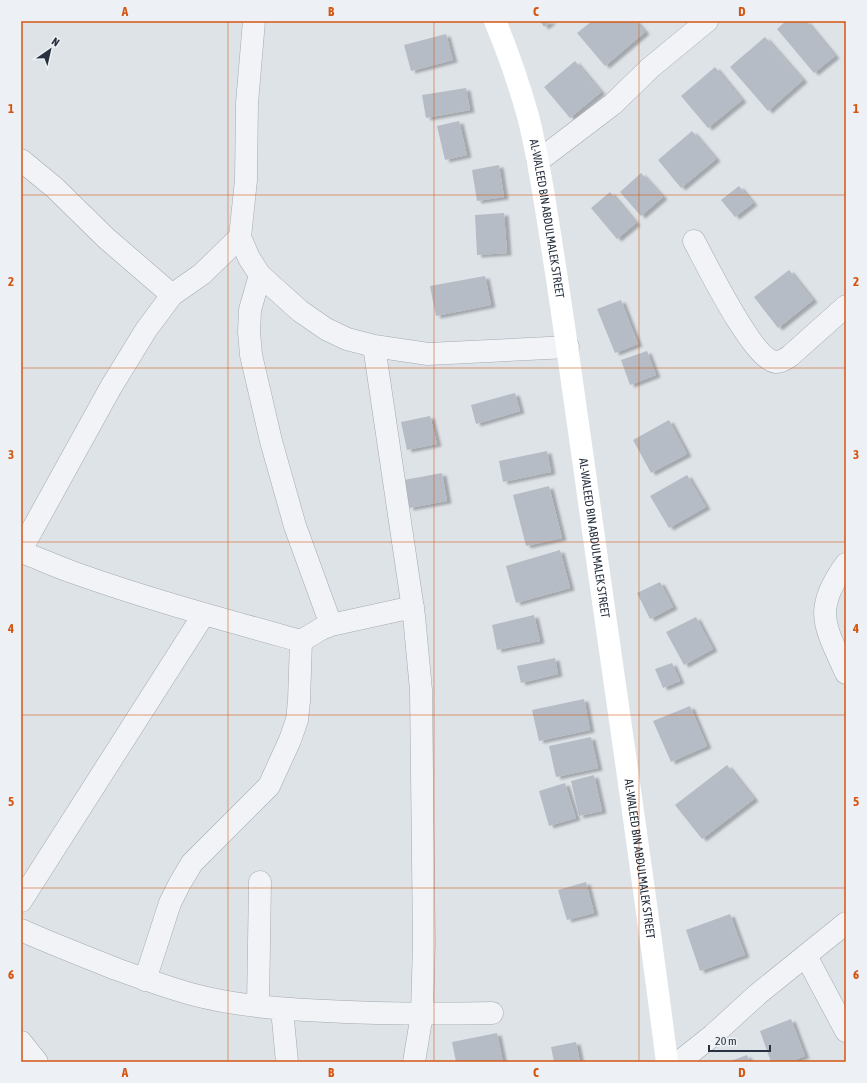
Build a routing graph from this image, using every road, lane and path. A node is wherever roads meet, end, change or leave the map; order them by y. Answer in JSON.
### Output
{"nodes":[{"id":1,"x":254,"y":21,"type":"edge"},
{"id":2,"x":495,"y":21,"type":"edge"},
{"id":3,"x":707,"y":21,"type":"edge"},
{"id":4,"x":21,"y":160,"type":"edge"},
{"id":5,"x":538,"y":161,"type":"junction"},
{"id":6,"x":240,"y":237,"type":"junction"},
{"id":7,"x":694,"y":241,"type":"dead end"},
{"id":8,"x":260,"y":275,"type":"junction"},
{"id":9,"x":172,"y":295,"type":"junction"},
{"id":10,"x":846,"y":306,"type":"edge"},
{"id":11,"x":374,"y":346,"type":"junction"},
{"id":12,"x":568,"y":347,"type":"junction"},
{"id":13,"x":21,"y":551,"type":"edge"},
{"id":14,"x":846,"y":564,"type":"edge"},
{"id":15,"x":413,"y":608,"type":"junction"},
{"id":16,"x":204,"y":614,"type":"junction"},
{"id":17,"x":331,"y":626,"type":"junction"},
{"id":18,"x":301,"y":641,"type":"junction"},
{"id":19,"x":846,"y":673,"type":"edge"},
{"id":20,"x":260,"y":882,"type":"dead end"},
{"id":21,"x":21,"y":901,"type":"edge"},
{"id":22,"x":846,"y":923,"type":"edge"},
{"id":23,"x":21,"y":930,"type":"edge"},
{"id":24,"x":806,"y":956,"type":"junction"},
{"id":25,"x":146,"y":980,"type":"junction"},
{"id":26,"x":258,"y":1006,"type":"junction"},
{"id":27,"x":282,"y":1009,"type":"junction"},
{"id":28,"x":492,"y":1013,"type":"dead end"},
{"id":29,"x":422,"y":1014,"type":"junction"},
{"id":30,"x":846,"y":1031,"type":"edge"},
{"id":31,"x":21,"y":1042,"type":"edge"},
{"id":32,"x":37,"y":1062,"type":"edge"},
{"id":33,"x":287,"y":1062,"type":"edge"},
{"id":34,"x":414,"y":1062,"type":"edge"},
{"id":35,"x":667,"y":1062,"type":"edge"},
{"id":36,"x":679,"y":1062,"type":"edge"}],
"edges":[{"from":1,"to":6,"type":"street"},
{"from":2,"to":5,"type":"street","name":"AL-WALEED BIN ABDULMALEK STREET"},
{"from":3,"to":5,"type":"street"},
{"from":4,"to":9,"type":"street"},
{"from":5,"to":12,"type":"street","name":"AL-WALEED BIN ABDULMALEK STREET"},
{"from":6,"to":8,"type":"street"},
{"from":6,"to":9,"type":"street"},
{"from":7,"to":10,"type":"street"},
{"from":8,"to":11,"type":"street"},
{"from":8,"to":17,"type":"street"},
{"from":9,"to":13,"type":"street"},
{"from":11,"to":12,"type":"street"},
{"from":11,"to":15,"type":"street"},
{"from":12,"to":35,"type":"street","name":"AL-WALEED BIN ABDULMALEK STREET"},
{"from":13,"to":16,"type":"street"},
{"from":14,"to":19,"type":"street"},
{"from":15,"to":17,"type":"street"},
{"from":15,"to":29,"type":"street"},
{"from":16,"to":18,"type":"street"},
{"from":16,"to":21,"type":"street"},
{"from":17,"to":18,"type":"street"},
{"from":18,"to":25,"type":"street"},
{"from":20,"to":26,"type":"street"},
{"from":22,"to":24,"type":"street"},
{"from":23,"to":25,"type":"street"},
{"from":24,"to":30,"type":"street"},
{"from":24,"to":36,"type":"street"},
{"from":25,"to":26,"type":"street"},
{"from":26,"to":27,"type":"street"},
{"from":27,"to":29,"type":"street"},
{"from":27,"to":33,"type":"street"},
{"from":28,"to":29,"type":"street"},
{"from":29,"to":34,"type":"street"},
{"from":31,"to":32,"type":"street"}]}
